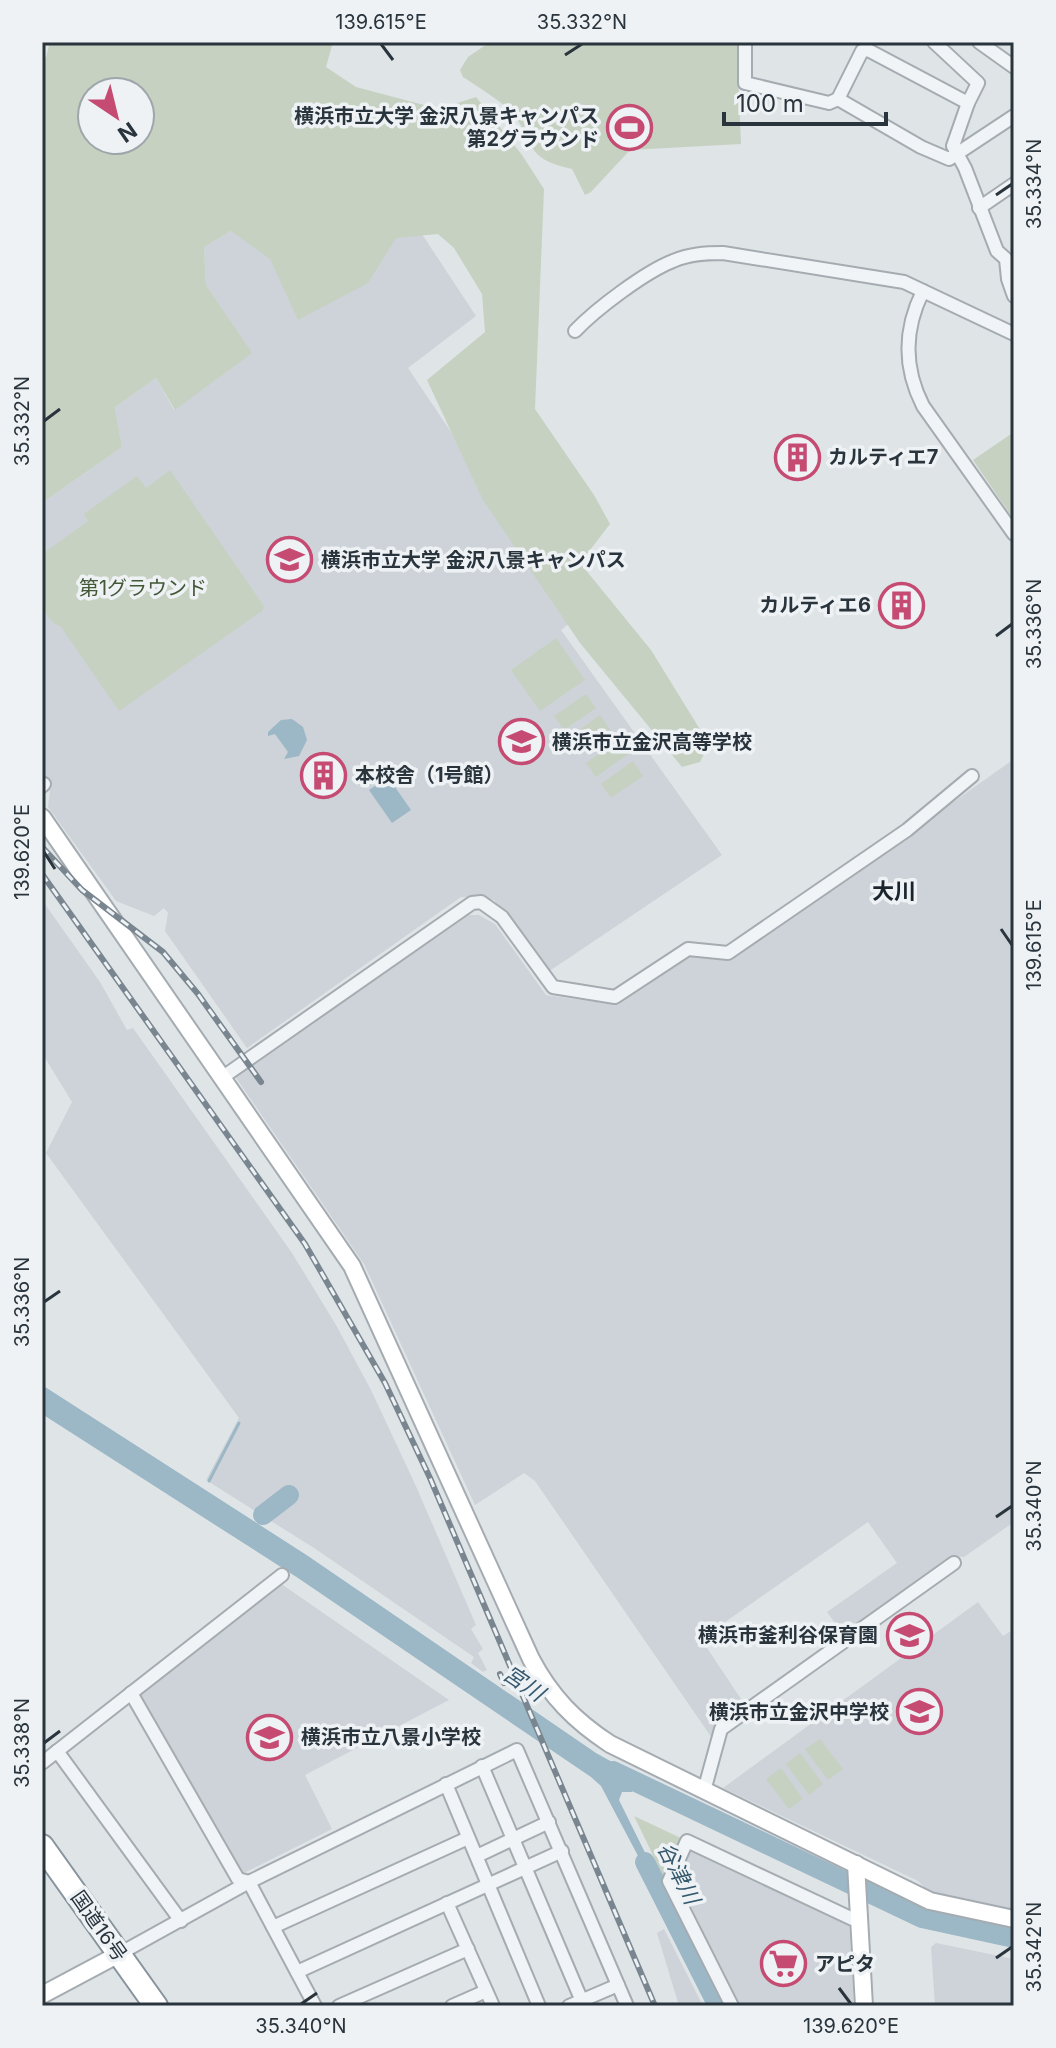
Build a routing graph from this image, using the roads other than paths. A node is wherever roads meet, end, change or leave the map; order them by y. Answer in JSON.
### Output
{"nodes":[{"id":1,"x":745,"y":42,"type":"edge"},
{"id":2,"x":934,"y":42,"type":"edge"},
{"id":3,"x":979,"y":42,"type":"edge"},
{"id":4,"x":1014,"y":67,"type":"edge"},
{"id":5,"x":838,"y":99,"type":"junction"},
{"id":6,"x":968,"y":103,"type":"junction"},
{"id":7,"x":1014,"y":116,"type":"edge"},
{"id":8,"x":956,"y":153,"type":"junction"},
{"id":9,"x":1014,"y":184,"type":"edge"},
{"id":10,"x":979,"y":208,"type":"junction"},
{"id":11,"x":1010,"y":256,"type":"edge"},
{"id":12,"x":923,"y":291,"type":"junction"},
{"id":13,"x":1014,"y":296,"type":"edge"},
{"id":14,"x":575,"y":331,"type":"dead end"},
{"id":15,"x":1014,"y":334,"type":"edge"},
{"id":16,"x":1014,"y":534,"type":"edge"},
{"id":17,"x":972,"y":776,"type":"dead end"},
{"id":18,"x":42,"y":817,"type":"edge"},
{"id":19,"x":223,"y":1077,"type":"junction"},
{"id":20,"x":954,"y":1563,"type":"dead end"},
{"id":21,"x":282,"y":1575,"type":"dead end"},
{"id":22,"x":131,"y":1693,"type":"junction"},
{"id":23,"x":57,"y":1751,"type":"junction"},
{"id":24,"x":42,"y":1763,"type":"edge"},
{"id":25,"x":482,"y":1766,"type":"junction"},
{"id":26,"x":446,"y":1784,"type":"junction"},
{"id":27,"x":704,"y":1791,"type":"junction"},
{"id":28,"x":549,"y":1822,"type":"junction"},
{"id":29,"x":468,"y":1838,"type":"junction"},
{"id":30,"x":513,"y":1838,"type":"junction"},
{"id":31,"x":42,"y":1846,"type":"edge"},
{"id":32,"x":562,"y":1851,"type":"junction"},
{"id":33,"x":477,"y":1856,"type":"junction"},
{"id":34,"x":42,"y":1866,"type":"edge"},
{"id":35,"x":525,"y":1867,"type":"junction"},
{"id":36,"x":857,"y":1870,"type":"junction"},
{"id":37,"x":249,"y":1882,"type":"junction"},
{"id":38,"x":489,"y":1884,"type":"junction"},
{"id":39,"x":447,"y":1903,"type":"junction"},
{"id":40,"x":1014,"y":1919,"type":"edge"},
{"id":41,"x":181,"y":1921,"type":"junction"},
{"id":42,"x":859,"y":1922,"type":"junction"},
{"id":43,"x":273,"y":1927,"type":"junction"},
{"id":44,"x":468,"y":1949,"type":"junction"},
{"id":45,"x":114,"y":1957,"type":"junction"},
{"id":46,"x":297,"y":1972,"type":"junction"},
{"id":47,"x":618,"y":1985,"type":"junction"},
{"id":48,"x":486,"y":1991,"type":"junction"},
{"id":49,"x":47,"y":1998,"type":"edge"},
{"id":50,"x":578,"y":2004,"type":"edge"},
{"id":51,"x":142,"y":2006,"type":"edge"},
{"id":52,"x":156,"y":2006,"type":"edge"},
{"id":53,"x":315,"y":2006,"type":"edge"},
{"id":54,"x":339,"y":2006,"type":"edge"},
{"id":55,"x":452,"y":2006,"type":"edge"},
{"id":56,"x":493,"y":2006,"type":"edge"},
{"id":57,"x":539,"y":2006,"type":"edge"},
{"id":58,"x":627,"y":2006,"type":"edge"},
{"id":59,"x":732,"y":2006,"type":"edge"},
{"id":60,"x":864,"y":2006,"type":"edge"}],
"edges":[{"from":1,"to":5,"type":"street"},
{"from":2,"to":6,"type":"street"},
{"from":3,"to":4,"type":"street"},
{"from":5,"to":6,"type":"street"},
{"from":5,"to":8,"type":"street"},
{"from":6,"to":8,"type":"street"},
{"from":7,"to":8,"type":"street"},
{"from":8,"to":10,"type":"street"},
{"from":9,"to":10,"type":"street"},
{"from":10,"to":11,"type":"street"},
{"from":11,"to":13,"type":"street"},
{"from":12,"to":14,"type":"street"},
{"from":12,"to":15,"type":"street"},
{"from":12,"to":16,"type":"street"},
{"from":17,"to":19,"type":"street"},
{"from":18,"to":19,"type":"street"},
{"from":19,"to":27,"type":"street"},
{"from":20,"to":27,"type":"street"},
{"from":21,"to":22,"type":"street"},
{"from":22,"to":23,"type":"street"},
{"from":22,"to":37,"type":"street"},
{"from":23,"to":24,"type":"street"},
{"from":23,"to":41,"type":"street"},
{"from":25,"to":26,"type":"street"},
{"from":25,"to":28,"type":"street"},
{"from":25,"to":30,"type":"street"},
{"from":26,"to":29,"type":"street"},
{"from":26,"to":37,"type":"street"},
{"from":27,"to":36,"type":"street"},
{"from":28,"to":30,"type":"street"},
{"from":28,"to":32,"type":"street"},
{"from":29,"to":33,"type":"street"},
{"from":29,"to":43,"type":"street"},
{"from":30,"to":33,"type":"street"},
{"from":30,"to":35,"type":"street"},
{"from":31,"to":45,"type":"highway","name":"国道16号"},
{"from":32,"to":35,"type":"street"},
{"from":32,"to":47,"type":"street"},
{"from":33,"to":38,"type":"street"},
{"from":34,"to":45,"type":"highway","name":"国道16号"},
{"from":35,"to":38,"type":"street"},
{"from":35,"to":50,"type":"street"},
{"from":36,"to":40,"type":"street"},
{"from":36,"to":42,"type":"street"},
{"from":37,"to":41,"type":"street"},
{"from":37,"to":43,"type":"street"},
{"from":38,"to":39,"type":"street"},
{"from":38,"to":57,"type":"street"},
{"from":39,"to":44,"type":"street"},
{"from":39,"to":46,"type":"street"},
{"from":41,"to":45,"type":"street"},
{"from":42,"to":59,"type":"street"},
{"from":42,"to":60,"type":"street"},
{"from":43,"to":46,"type":"street"},
{"from":44,"to":48,"type":"street"},
{"from":44,"to":54,"type":"street"},
{"from":45,"to":49,"type":"street"},
{"from":45,"to":51,"type":"highway","name":"国道16号"},
{"from":45,"to":52,"type":"highway","name":"国道16号"},
{"from":46,"to":53,"type":"street"},
{"from":47,"to":50,"type":"street"},
{"from":47,"to":58,"type":"street"},
{"from":48,"to":55,"type":"street"},
{"from":48,"to":56,"type":"street"}]}
